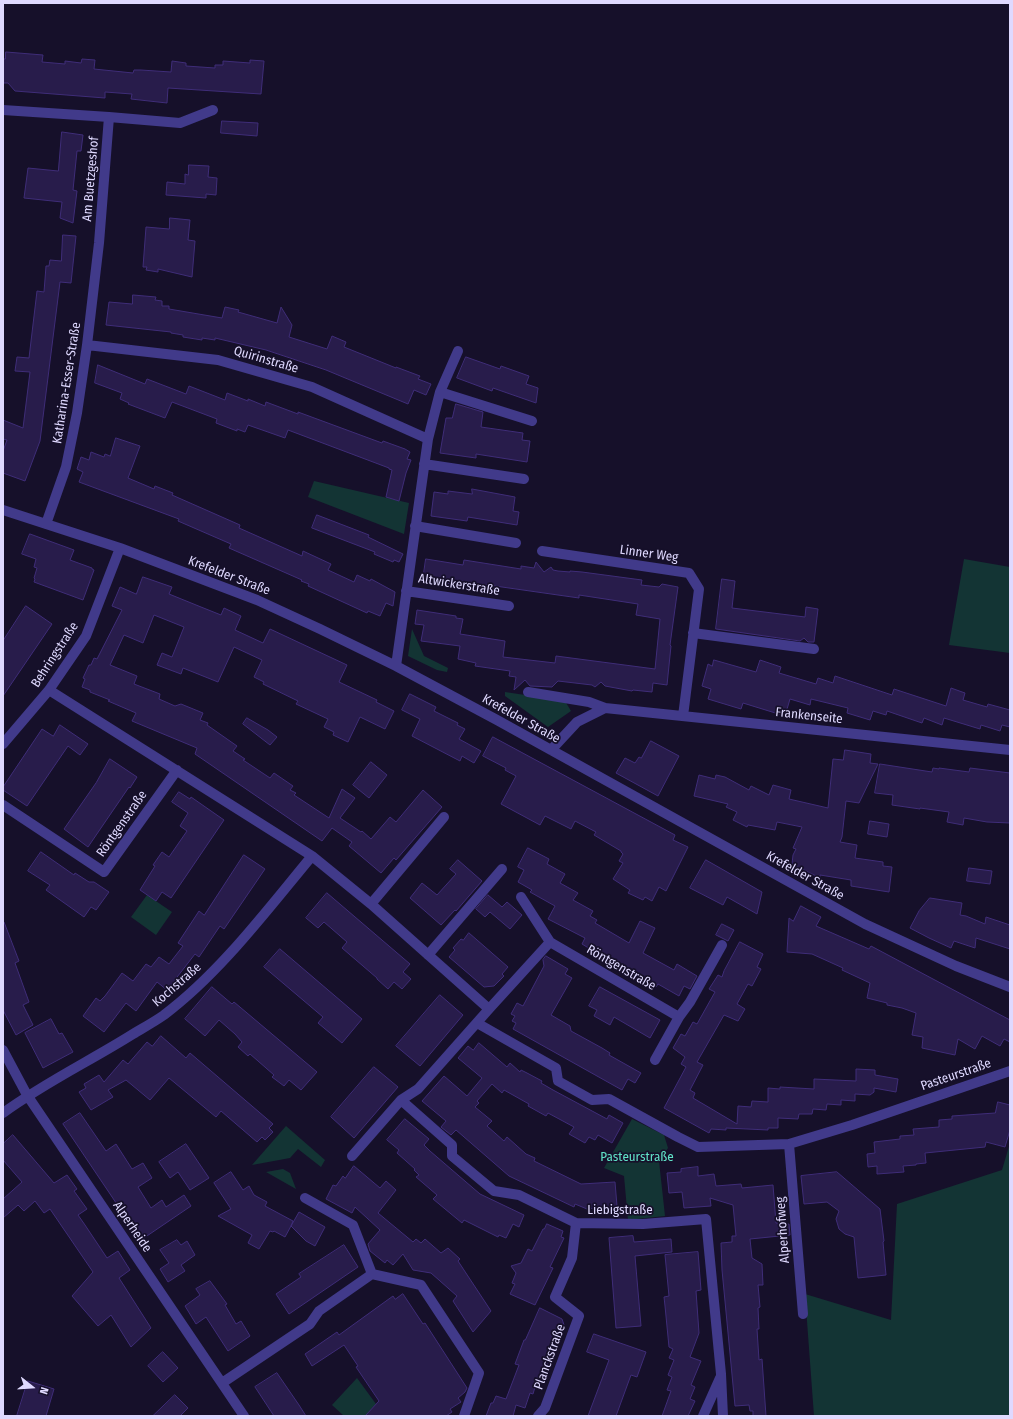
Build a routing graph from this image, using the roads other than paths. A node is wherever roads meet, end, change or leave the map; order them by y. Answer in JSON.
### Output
{"nodes":[{"id":1,"x":3,"y":110,"type":"edge"},
{"id":2,"x":213,"y":110,"type":"dead end"},
{"id":3,"x":109,"y":117,"type":"junction"},
{"id":4,"x":98,"y":243,"type":"joint"},
{"id":5,"x":86,"y":345,"type":"junction"},
{"id":6,"x":458,"y":351,"type":"dead end"},
{"id":7,"x":440,"y":392,"type":"junction"},
{"id":8,"x":532,"y":421,"type":"dead end"},
{"id":9,"x":428,"y":439,"type":"junction"},
{"id":10,"x":424,"y":464,"type":"junction"},
{"id":11,"x":524,"y":479,"type":"dead end"},
{"id":12,"x":3,"y":510,"type":"edge"},
{"id":13,"x":46,"y":524,"type":"junction"},
{"id":14,"x":415,"y":526,"type":"junction"},
{"id":15,"x":516,"y":543,"type":"dead end"},
{"id":16,"x":120,"y":548,"type":"junction"},
{"id":17,"x":542,"y":551,"type":"dead end"},
{"id":18,"x":406,"y":591,"type":"junction"},
{"id":19,"x":509,"y":606,"type":"dead end"},
{"id":20,"x":693,"y":633,"type":"junction"},
{"id":21,"x":814,"y":649,"type":"dead end"},
{"id":22,"x":396,"y":666,"type":"junction"},
{"id":23,"x":49,"y":690,"type":"junction"},
{"id":24,"x":528,"y":692,"type":"dead end"},
{"id":25,"x":605,"y":708,"type":"junction"},
{"id":26,"x":683,"y":716,"type":"junction"},
{"id":27,"x":3,"y":744,"type":"edge"},
{"id":28,"x":551,"y":750,"type":"junction"},
{"id":29,"x":1010,"y":750,"type":"edge"},
{"id":30,"x":177,"y":770,"type":"junction"},
{"id":31,"x":3,"y":805,"type":"edge"},
{"id":32,"x":444,"y":817,"type":"dead end"},
{"id":33,"x":312,"y":856,"type":"junction"},
{"id":34,"x":502,"y":869,"type":"dead end"},
{"id":35,"x":521,"y":897,"type":"dead end"},
{"id":36,"x":370,"y":904,"type":"junction"},
{"id":37,"x":550,"y":942,"type":"junction"},
{"id":38,"x":722,"y":945,"type":"dead end"},
{"id":39,"x":428,"y":955,"type":"junction"},
{"id":40,"x":1010,"y":987,"type":"edge"},
{"id":41,"x":489,"y":1009,"type":"junction"},
{"id":42,"x":679,"y":1017,"type":"junction"},
{"id":43,"x":477,"y":1023,"type":"junction"},
{"id":44,"x":3,"y":1050,"type":"edge"},
{"id":45,"x":655,"y":1060,"type":"dead end"},
{"id":46,"x":1010,"y":1071,"type":"edge"},
{"id":47,"x":27,"y":1095,"type":"junction"},
{"id":48,"x":401,"y":1100,"type":"junction"},
{"id":49,"x":3,"y":1112,"type":"edge"},
{"id":50,"x":789,"y":1144,"type":"junction"},
{"id":51,"x":352,"y":1156,"type":"dead end"},
{"id":52,"x":305,"y":1198,"type":"dead end"},
{"id":53,"x":576,"y":1223,"type":"junction"},
{"id":54,"x":372,"y":1274,"type":"junction"},
{"id":55,"x":803,"y":1314,"type":"dead end"},
{"id":56,"x":721,"y":1374,"type":"junction"},
{"id":57,"x":222,"y":1383,"type":"junction"},
{"id":58,"x":244,"y":1416,"type":"edge"},
{"id":59,"x":464,"y":1416,"type":"edge"},
{"id":60,"x":538,"y":1416,"type":"edge"},
{"id":61,"x":703,"y":1416,"type":"edge"},
{"id":62,"x":723,"y":1416,"type":"edge"}],
"edges":[{"from":1,"to":3,"type":"street"},
{"from":2,"to":3,"type":"street"},
{"from":3,"to":4,"type":"street","name":"Am Buetzgeshof"},
{"from":4,"to":5,"type":"street","name":"Katharina-Esser-Straße"},
{"from":5,"to":9,"type":"street","name":"Quirinstraße"},
{"from":5,"to":13,"type":"street","name":"Katharina-Esser-Straße"},
{"from":6,"to":7,"type":"street","name":"Altwickerstraße"},
{"from":7,"to":8,"type":"street"},
{"from":7,"to":9,"type":"street","name":"Altwickerstraße"},
{"from":9,"to":10,"type":"street","name":"Altwickerstraße"},
{"from":10,"to":11,"type":"street"},
{"from":10,"to":14,"type":"street","name":"Altwickerstraße"},
{"from":12,"to":13,"type":"street","name":"Krefelder Straße"},
{"from":13,"to":16,"type":"street","name":"Krefelder Straße"},
{"from":14,"to":15,"type":"street"},
{"from":14,"to":18,"type":"street","name":"Altwickerstraße"},
{"from":16,"to":22,"type":"street","name":"Krefelder Straße"},
{"from":16,"to":23,"type":"street","name":"Behringstraße"},
{"from":17,"to":20,"type":"street","name":"Linner Weg"},
{"from":18,"to":19,"type":"street","name":"Altwickerstraße"},
{"from":18,"to":22,"type":"street","name":"Altwickerstraße"},
{"from":20,"to":21,"type":"street"},
{"from":20,"to":26,"type":"street","name":"Linner Weg"},
{"from":22,"to":28,"type":"street","name":"Krefelder Straße"},
{"from":23,"to":27,"type":"street","name":"Behringstraße"},
{"from":23,"to":30,"type":"street"},
{"from":24,"to":25,"type":"street","name":"Frankenseite"},
{"from":25,"to":26,"type":"street","name":"Frankenseite"},
{"from":25,"to":28,"type":"street"},
{"from":26,"to":29,"type":"street","name":"Frankenseite"},
{"from":28,"to":40,"type":"street","name":"Krefelder Straße"},
{"from":30,"to":31,"type":"street","name":"Röntgenstraße"},
{"from":30,"to":33,"type":"street"},
{"from":32,"to":36,"type":"street"},
{"from":33,"to":36,"type":"street"},
{"from":33,"to":47,"type":"street","name":"Kochstraße"},
{"from":34,"to":39,"type":"street"},
{"from":35,"to":37,"type":"street","name":"Röntgenstraße"},
{"from":36,"to":39,"type":"street"},
{"from":37,"to":41,"type":"street"},
{"from":37,"to":42,"type":"street","name":"Röntgenstraße"},
{"from":38,"to":42,"type":"street"},
{"from":39,"to":41,"type":"street"},
{"from":41,"to":43,"type":"street"},
{"from":42,"to":45,"type":"street"},
{"from":43,"to":48,"type":"street"},
{"from":43,"to":50,"type":"street","name":"Pasteurstraße"},
{"from":44,"to":47,"type":"street","name":"Alperheide"},
{"from":46,"to":50,"type":"street","name":"Pasteurstraße"},
{"from":47,"to":49,"type":"street","name":"Kochstraße"},
{"from":47,"to":57,"type":"street","name":"Alperheide"},
{"from":48,"to":51,"type":"street"},
{"from":48,"to":53,"type":"street","name":"Liebigstraße"},
{"from":50,"to":55,"type":"street","name":"Alperhofweg"},
{"from":52,"to":54,"type":"street"},
{"from":53,"to":56,"type":"street","name":"Liebigstraße"},
{"from":53,"to":60,"type":"street","name":"Planckstraße"},
{"from":54,"to":57,"type":"street"},
{"from":54,"to":59,"type":"street"},
{"from":56,"to":61,"type":"street","name":"Liebigstraße"},
{"from":56,"to":62,"type":"street","name":"Liebigstraße"},
{"from":57,"to":58,"type":"street","name":"Alperheide"}]}
